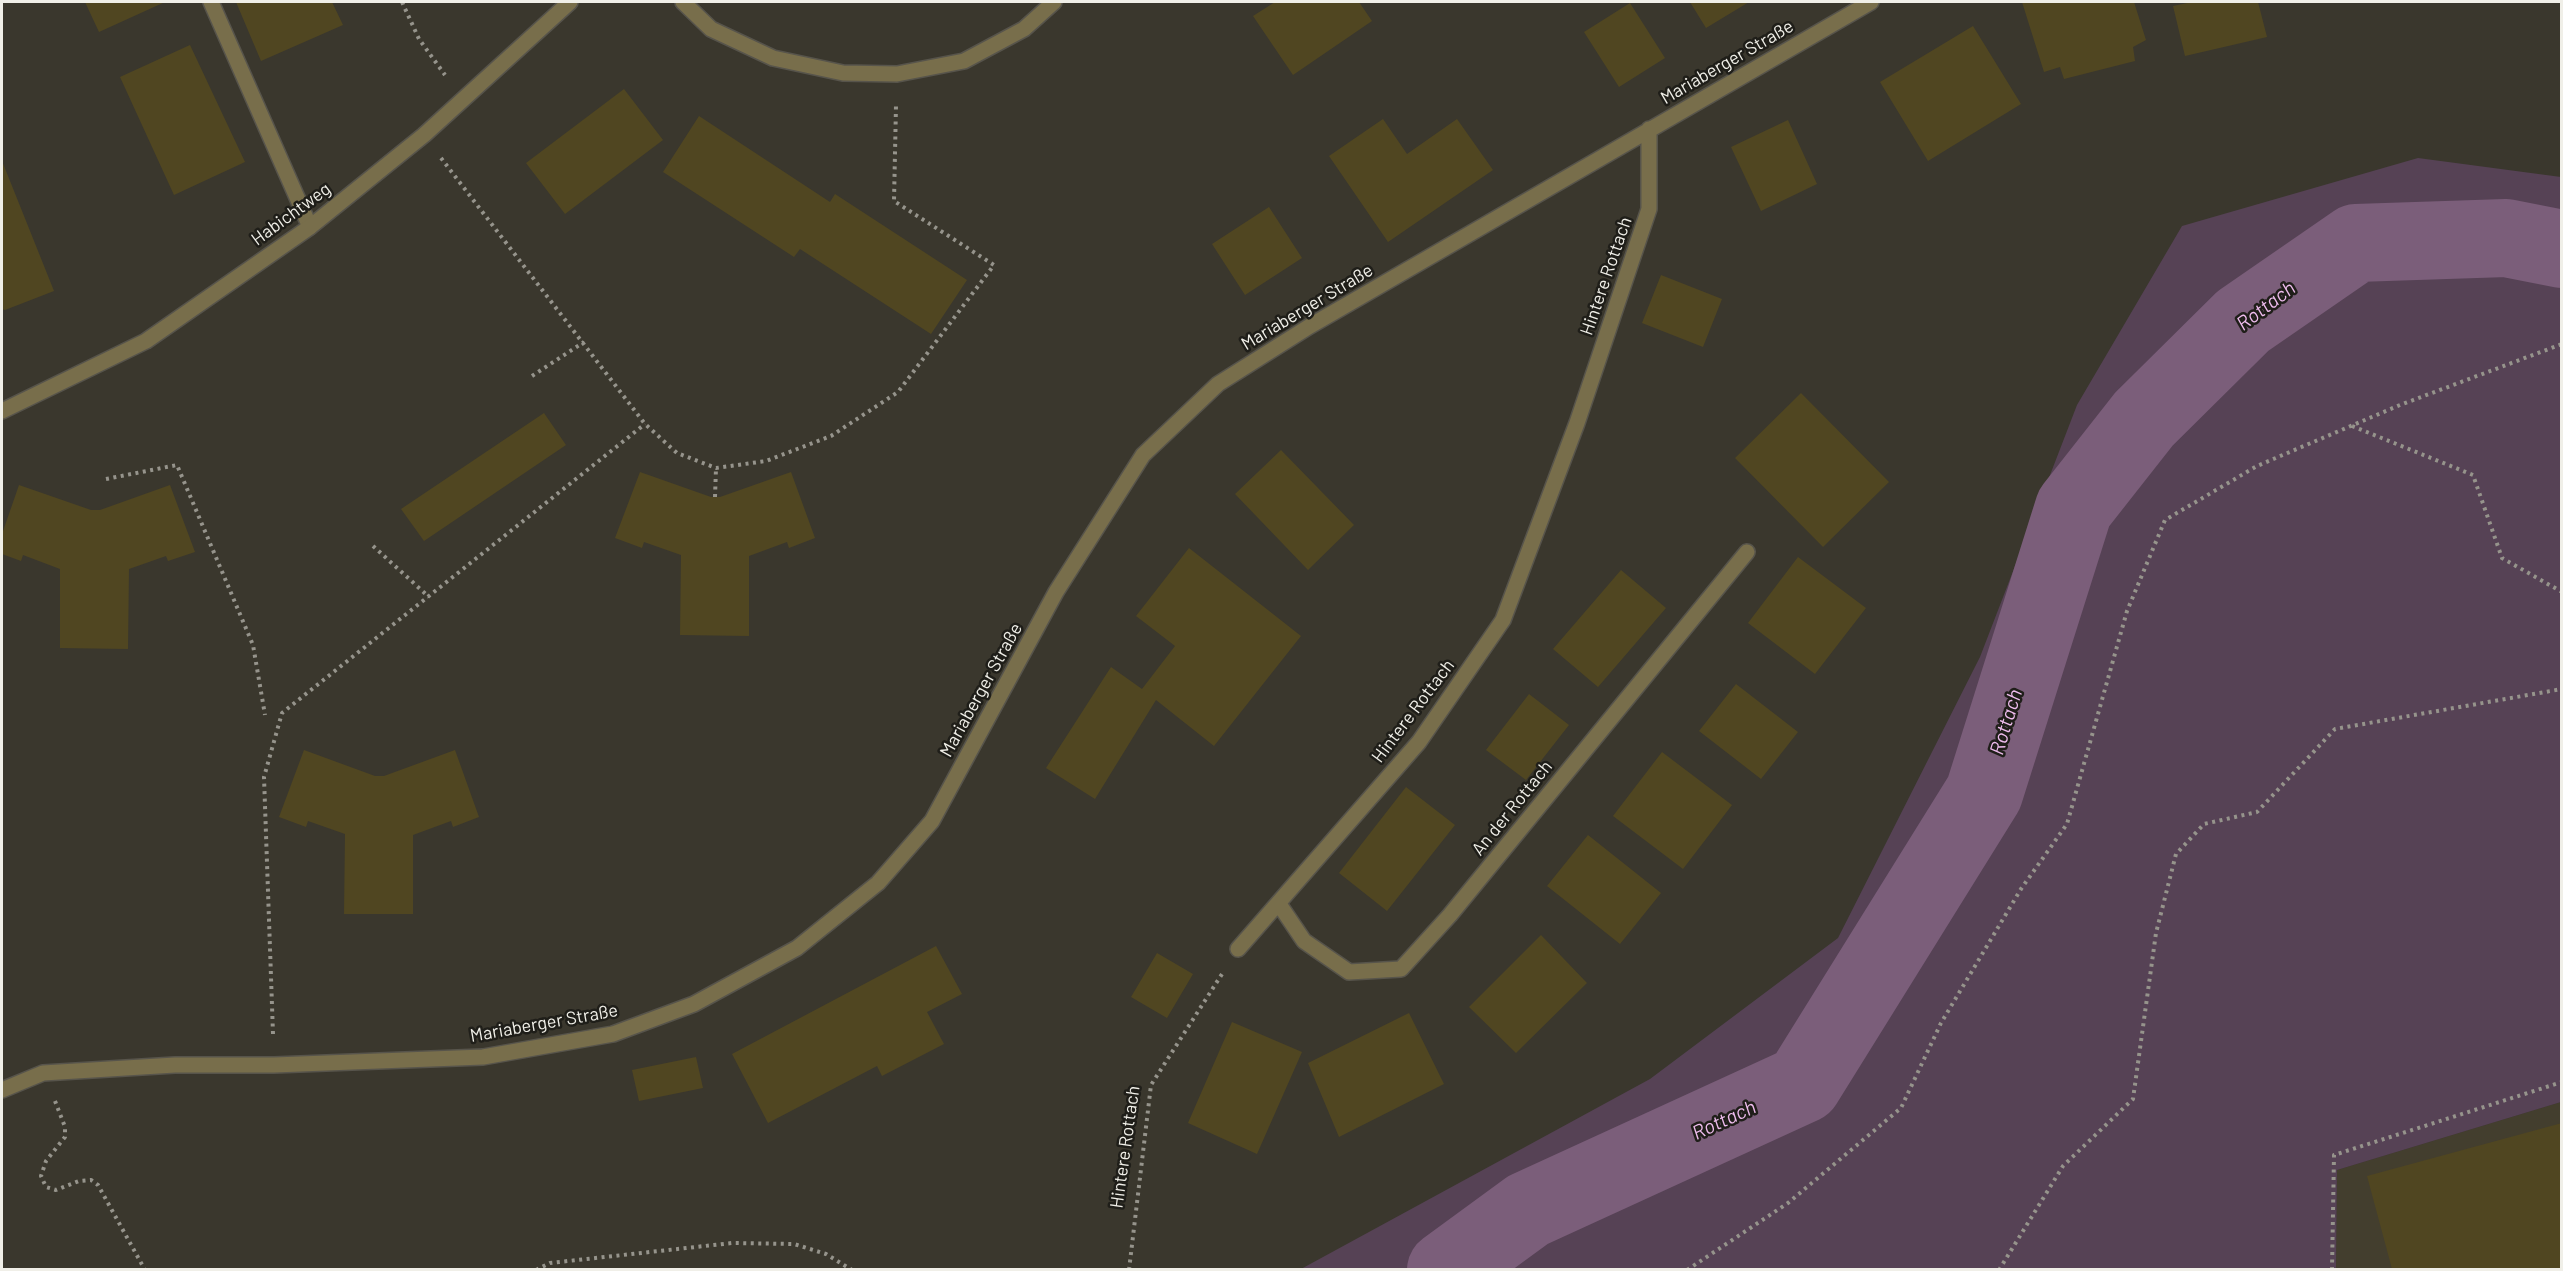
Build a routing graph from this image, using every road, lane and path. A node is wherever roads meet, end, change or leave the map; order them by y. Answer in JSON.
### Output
{"nodes":[{"id":1,"x":211,"y":2,"type":"edge"},
{"id":2,"x":402,"y":2,"type":"edge"},
{"id":3,"x":570,"y":2,"type":"edge"},
{"id":4,"x":683,"y":2,"type":"edge"},
{"id":5,"x":1054,"y":2,"type":"edge"},
{"id":6,"x":1871,"y":2,"type":"edge"},
{"id":7,"x":897,"y":74,"type":"junction"},
{"id":8,"x":463,"y":100,"type":"junction"},
{"id":9,"x":1649,"y":129,"type":"junction"},
{"id":10,"x":424,"y":135,"type":"junction"},
{"id":11,"x":310,"y":227,"type":"junction"},
{"id":12,"x":584,"y":342,"type":"junction"},
{"id":13,"x":2562,"y":345,"type":"edge"},
{"id":14,"x":532,"y":376,"type":"dead end"},
{"id":15,"x":2,"y":411,"type":"edge"},
{"id":16,"x":645,"y":424,"type":"junction"},
{"id":17,"x":2352,"y":426,"type":"junction"},
{"id":18,"x":716,"y":468,"type":"junction"},
{"id":19,"x":106,"y":479,"type":"dead end"},
{"id":20,"x":715,"y":497,"type":"dead end"},
{"id":21,"x":373,"y":546,"type":"dead end"},
{"id":22,"x":1747,"y":552,"type":"dead end"},
{"id":23,"x":2562,"y":591,"type":"edge"},
{"id":24,"x":429,"y":597,"type":"junction"},
{"id":25,"x":2562,"y":689,"type":"edge"},
{"id":26,"x":265,"y":715,"type":"dead end"},
{"id":27,"x":1279,"y":903,"type":"junction"},
{"id":28,"x":1239,"y":949,"type":"joint"},
{"id":29,"x":274,"y":1065,"type":"junction"},
{"id":30,"x":43,"y":1073,"type":"junction"},
{"id":31,"x":2562,"y":1082,"type":"edge"},
{"id":32,"x":2,"y":1089,"type":"edge"},
{"id":33,"x":145,"y":1269,"type":"edge"},
{"id":34,"x":536,"y":1269,"type":"edge"},
{"id":35,"x":852,"y":1269,"type":"edge"},
{"id":36,"x":1128,"y":1269,"type":"edge"},
{"id":37,"x":1687,"y":1269,"type":"edge"},
{"id":38,"x":1999,"y":1269,"type":"edge"},
{"id":39,"x":2332,"y":1269,"type":"edge"}],
"edges":[{"from":1,"to":11,"type":"street"},
{"from":2,"to":8,"type":"path"},
{"from":3,"to":8,"type":"street","name":"Habichtweg"},
{"from":4,"to":7,"type":"street"},
{"from":5,"to":7,"type":"street"},
{"from":6,"to":9,"type":"street","name":"Mariaberger Straße"},
{"from":7,"to":18,"type":"path"},
{"from":8,"to":10,"type":"street","name":"Habichtweg"},
{"from":9,"to":27,"type":"street","name":"Hintere Rottach"},
{"from":9,"to":29,"type":"street","name":"Mariaberger Straße"},
{"from":10,"to":11,"type":"street","name":"Habichtweg"},
{"from":10,"to":12,"type":"path"},
{"from":11,"to":15,"type":"street","name":"Habichtweg"},
{"from":12,"to":14,"type":"path"},
{"from":12,"to":16,"type":"path"},
{"from":13,"to":17,"type":"path"},
{"from":16,"to":18,"type":"path"},
{"from":16,"to":24,"type":"path"},
{"from":17,"to":23,"type":"path"},
{"from":17,"to":37,"type":"path"},
{"from":18,"to":20,"type":"path"},
{"from":19,"to":26,"type":"path"},
{"from":21,"to":24,"type":"path"},
{"from":22,"to":27,"type":"street","name":"An der Rottach"},
{"from":24,"to":29,"type":"path"},
{"from":25,"to":38,"type":"path"},
{"from":27,"to":28,"type":"street","name":"Hintere Rottach"},
{"from":28,"to":36,"type":"path","name":"Hintere Rottach"},
{"from":29,"to":30,"type":"street","name":"Mariaberger Straße"},
{"from":30,"to":32,"type":"street","name":"Mariaberger Straße"},
{"from":30,"to":33,"type":"path"},
{"from":31,"to":39,"type":"path"},
{"from":34,"to":35,"type":"path"}]}
